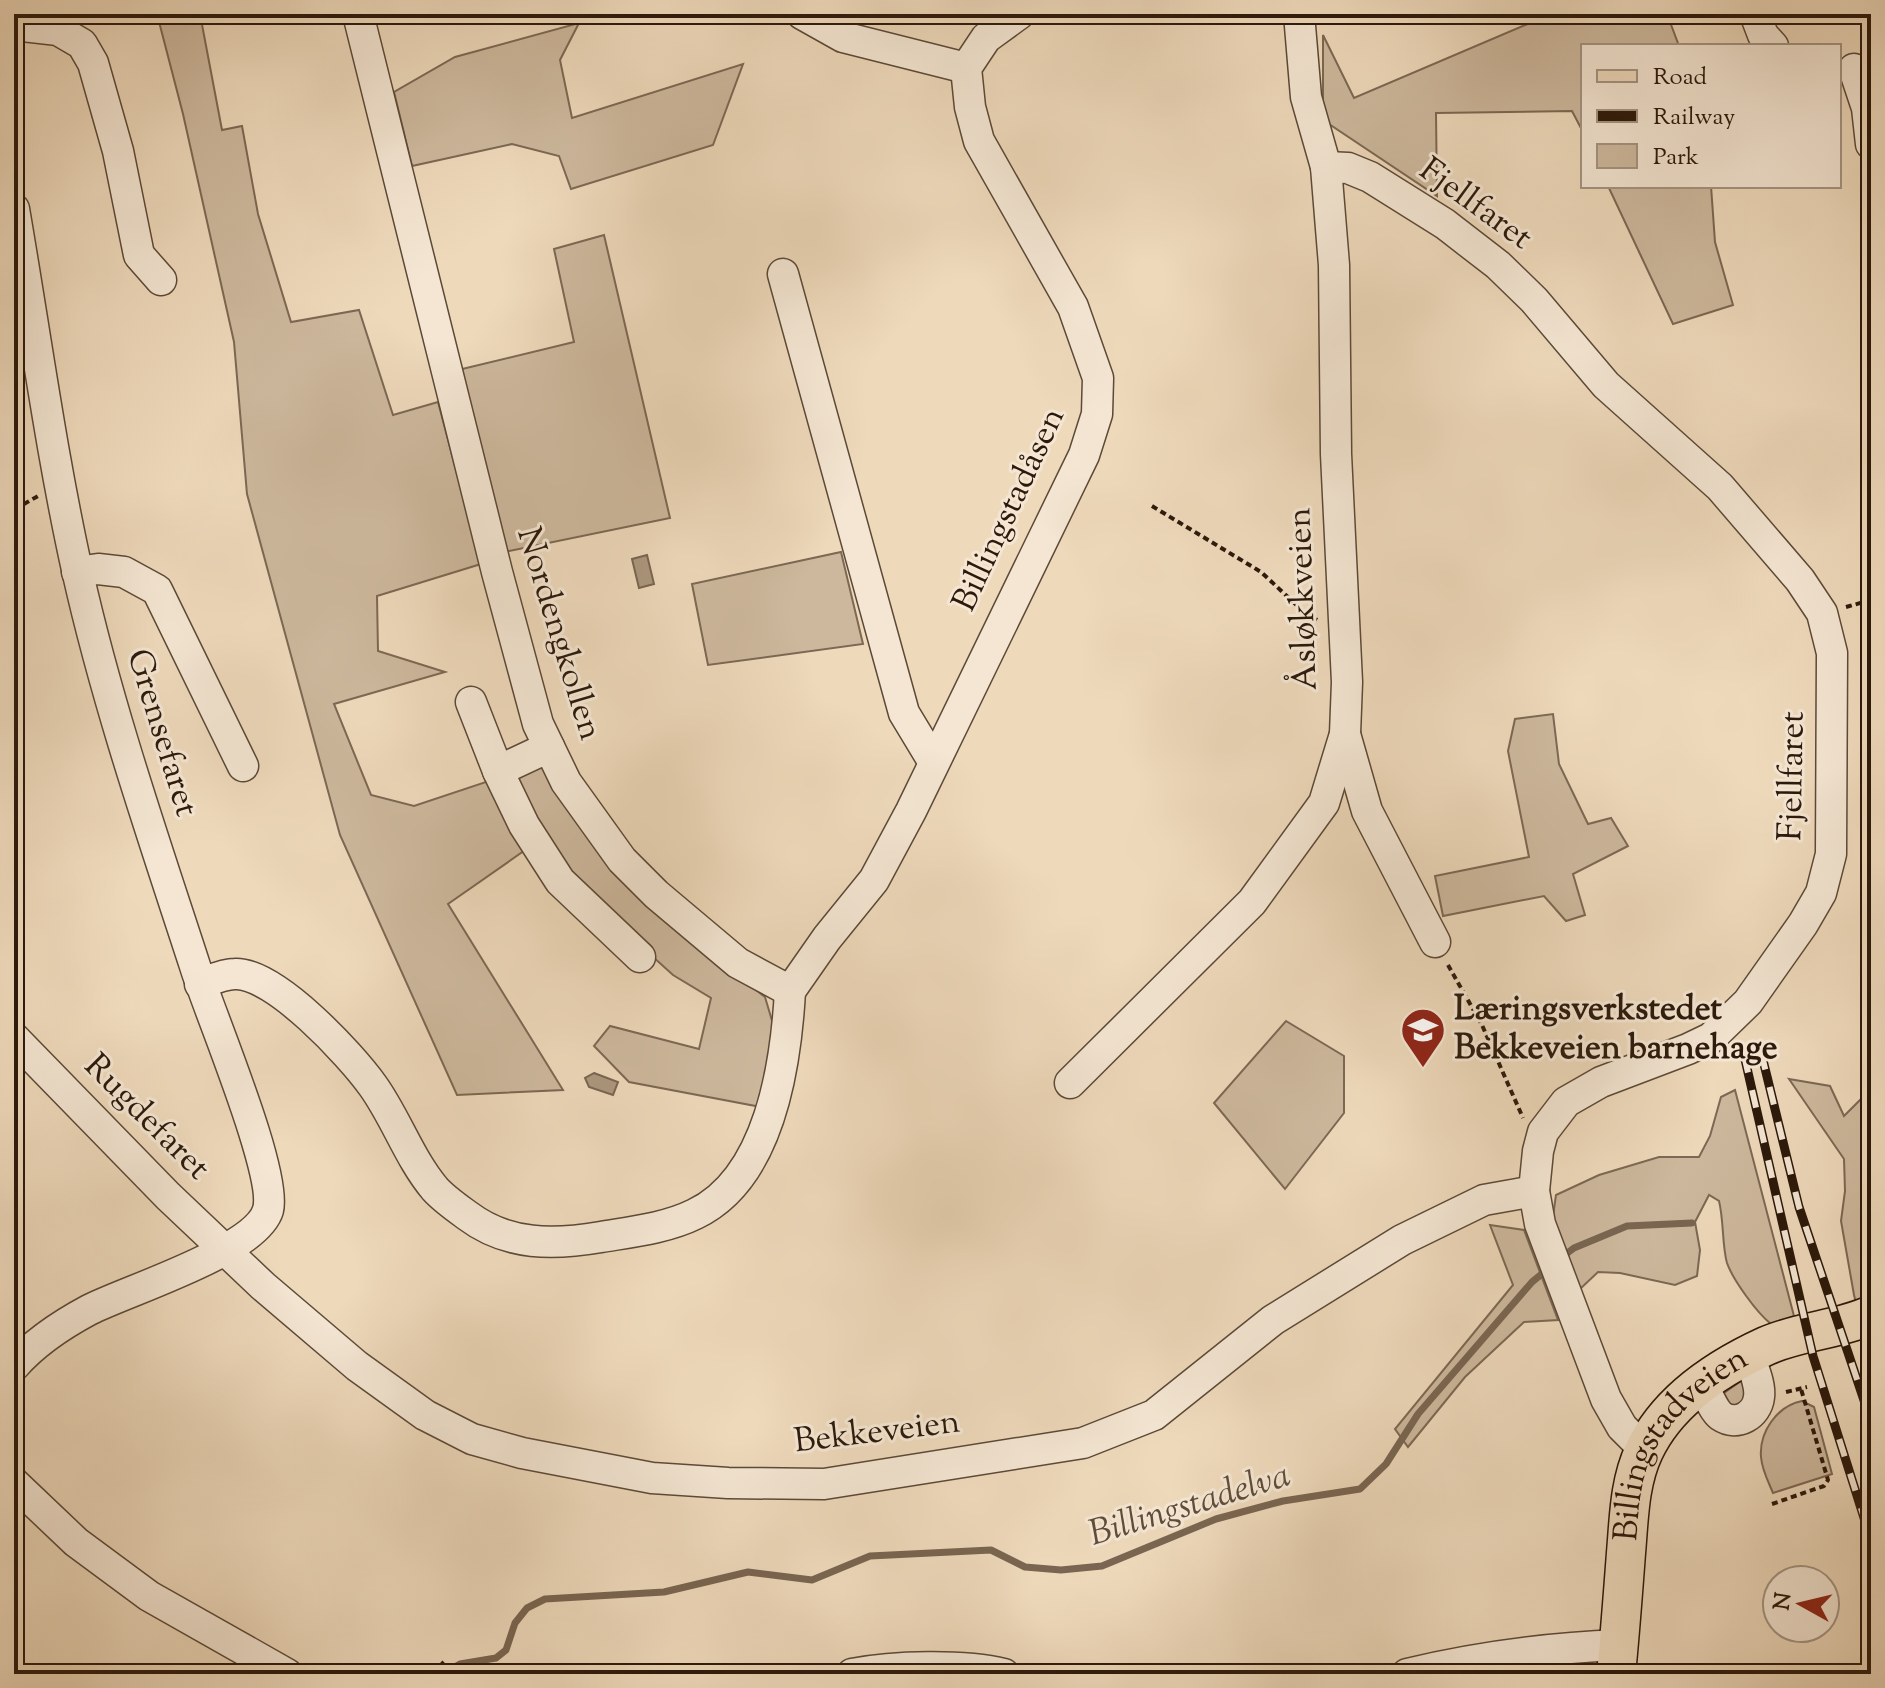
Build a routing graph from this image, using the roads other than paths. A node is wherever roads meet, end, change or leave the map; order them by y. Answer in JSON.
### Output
{"nodes":[{"id":1,"x":358,"y":14,"type":"edge"},
{"id":2,"x":802,"y":14,"type":"edge"},
{"id":3,"x":1019,"y":14,"type":"edge"},
{"id":4,"x":1299,"y":14,"type":"edge"},
{"id":5,"x":1755,"y":14,"type":"edge"},
{"id":6,"x":14,"y":25,"type":"edge"},
{"id":7,"x":1771,"y":44,"type":"edge"},
{"id":8,"x":1855,"y":64,"type":"edge"},
{"id":9,"x":966,"y":68,"type":"junction"},
{"id":10,"x":1871,"y":144,"type":"edge"},
{"id":11,"x":1326,"y":167,"type":"junction"},
{"id":12,"x":14,"y":209,"type":"edge"},
{"id":13,"x":783,"y":274,"type":"dead end"},
{"id":14,"x":161,"y":280,"type":"dead end"},
{"id":15,"x":77,"y":572,"type":"junction"},
{"id":16,"x":471,"y":702,"type":"dead end"},
{"id":17,"x":1345,"y":734,"type":"junction"},
{"id":18,"x":549,"y":747,"type":"junction"},
{"id":19,"x":933,"y":761,"type":"junction"},
{"id":20,"x":243,"y":766,"type":"dead end"},
{"id":21,"x":498,"y":771,"type":"junction"},
{"id":22,"x":1324,"y":803,"type":"junction"},
{"id":23,"x":1367,"y":811,"type":"junction"},
{"id":24,"x":1435,"y":942,"type":"road end"},
{"id":25,"x":640,"y":957,"type":"dead end"},
{"id":26,"x":200,"y":984,"type":"junction"},
{"id":27,"x":790,"y":991,"type":"junction"},
{"id":28,"x":14,"y":1038,"type":"edge"},
{"id":29,"x":1070,"y":1083,"type":"dead end"},
{"id":30,"x":1534,"y":1191,"type":"junction"},
{"id":31,"x":227,"y":1250,"type":"junction"},
{"id":32,"x":1871,"y":1315,"type":"edge"},
{"id":33,"x":1749,"y":1354,"type":"junction"},
{"id":34,"x":14,"y":1366,"type":"edge"},
{"id":35,"x":1702,"y":1383,"type":"junction"},
{"id":36,"x":1645,"y":1450,"type":"junction"},
{"id":37,"x":14,"y":1483,"type":"edge"},
{"id":38,"x":1617,"y":1659,"type":"edge"},
{"id":39,"x":287,"y":1674,"type":"edge"},
{"id":40,"x":852,"y":1674,"type":"edge"},
{"id":41,"x":1004,"y":1674,"type":"edge"},
{"id":42,"x":1407,"y":1674,"type":"edge"}],
"edges":[{"from":1,"to":18,"type":"street","name":"Nordengkollen"},
{"from":2,"to":9,"type":"street"},
{"from":3,"to":9,"type":"street"},
{"from":4,"to":11,"type":"street","name":"Åsløkkveien"},
{"from":5,"to":7,"type":"street"},
{"from":6,"to":14,"type":"street"},
{"from":8,"to":10,"type":"street"},
{"from":9,"to":19,"type":"street","name":"Billingstadåsen"},
{"from":11,"to":17,"type":"street","name":"Åsløkkveien"},
{"from":11,"to":30,"type":"street","name":"Fjellfaret"},
{"from":12,"to":15,"type":"street","name":"Grensefaret"},
{"from":13,"to":19,"type":"street"},
{"from":15,"to":20,"type":"street"},
{"from":15,"to":26,"type":"street","name":"Grensefaret"},
{"from":16,"to":21,"type":"street"},
{"from":17,"to":22,"type":"street","name":"Åsløkkveien"},
{"from":17,"to":23,"type":"street"},
{"from":18,"to":21,"type":"street"},
{"from":18,"to":27,"type":"street","name":"Nordengkollen"},
{"from":19,"to":27,"type":"street","name":"Billingstadåsen"},
{"from":21,"to":25,"type":"street"},
{"from":22,"to":23,"type":"street"},
{"from":22,"to":29,"type":"street","name":"Åsløkkveien"},
{"from":23,"to":24,"type":"street"},
{"from":26,"to":27,"type":"street"},
{"from":26,"to":31,"type":"street","name":"Grensefaret"},
{"from":28,"to":31,"type":"street","name":"Rugdefaret"},
{"from":30,"to":31,"type":"street","name":"Bekkeveien"},
{"from":30,"to":36,"type":"street","name":"Fjellfaret"},
{"from":31,"to":34,"type":"street","name":"Grensefaret"},
{"from":32,"to":33,"type":"main road","name":"Billingstadveien"},
{"from":33,"to":35,"type":"main road","name":"Billingstadveien"},
{"from":33,"to":35,"type":"street"},
{"from":35,"to":36,"type":"main road","name":"Billingstadveien"},
{"from":36,"to":38,"type":"main road","name":"Billingstadveien"},
{"from":37,"to":39,"type":"street"},
{"from":38,"to":42,"type":"street"},
{"from":40,"to":41,"type":"street"}]}
